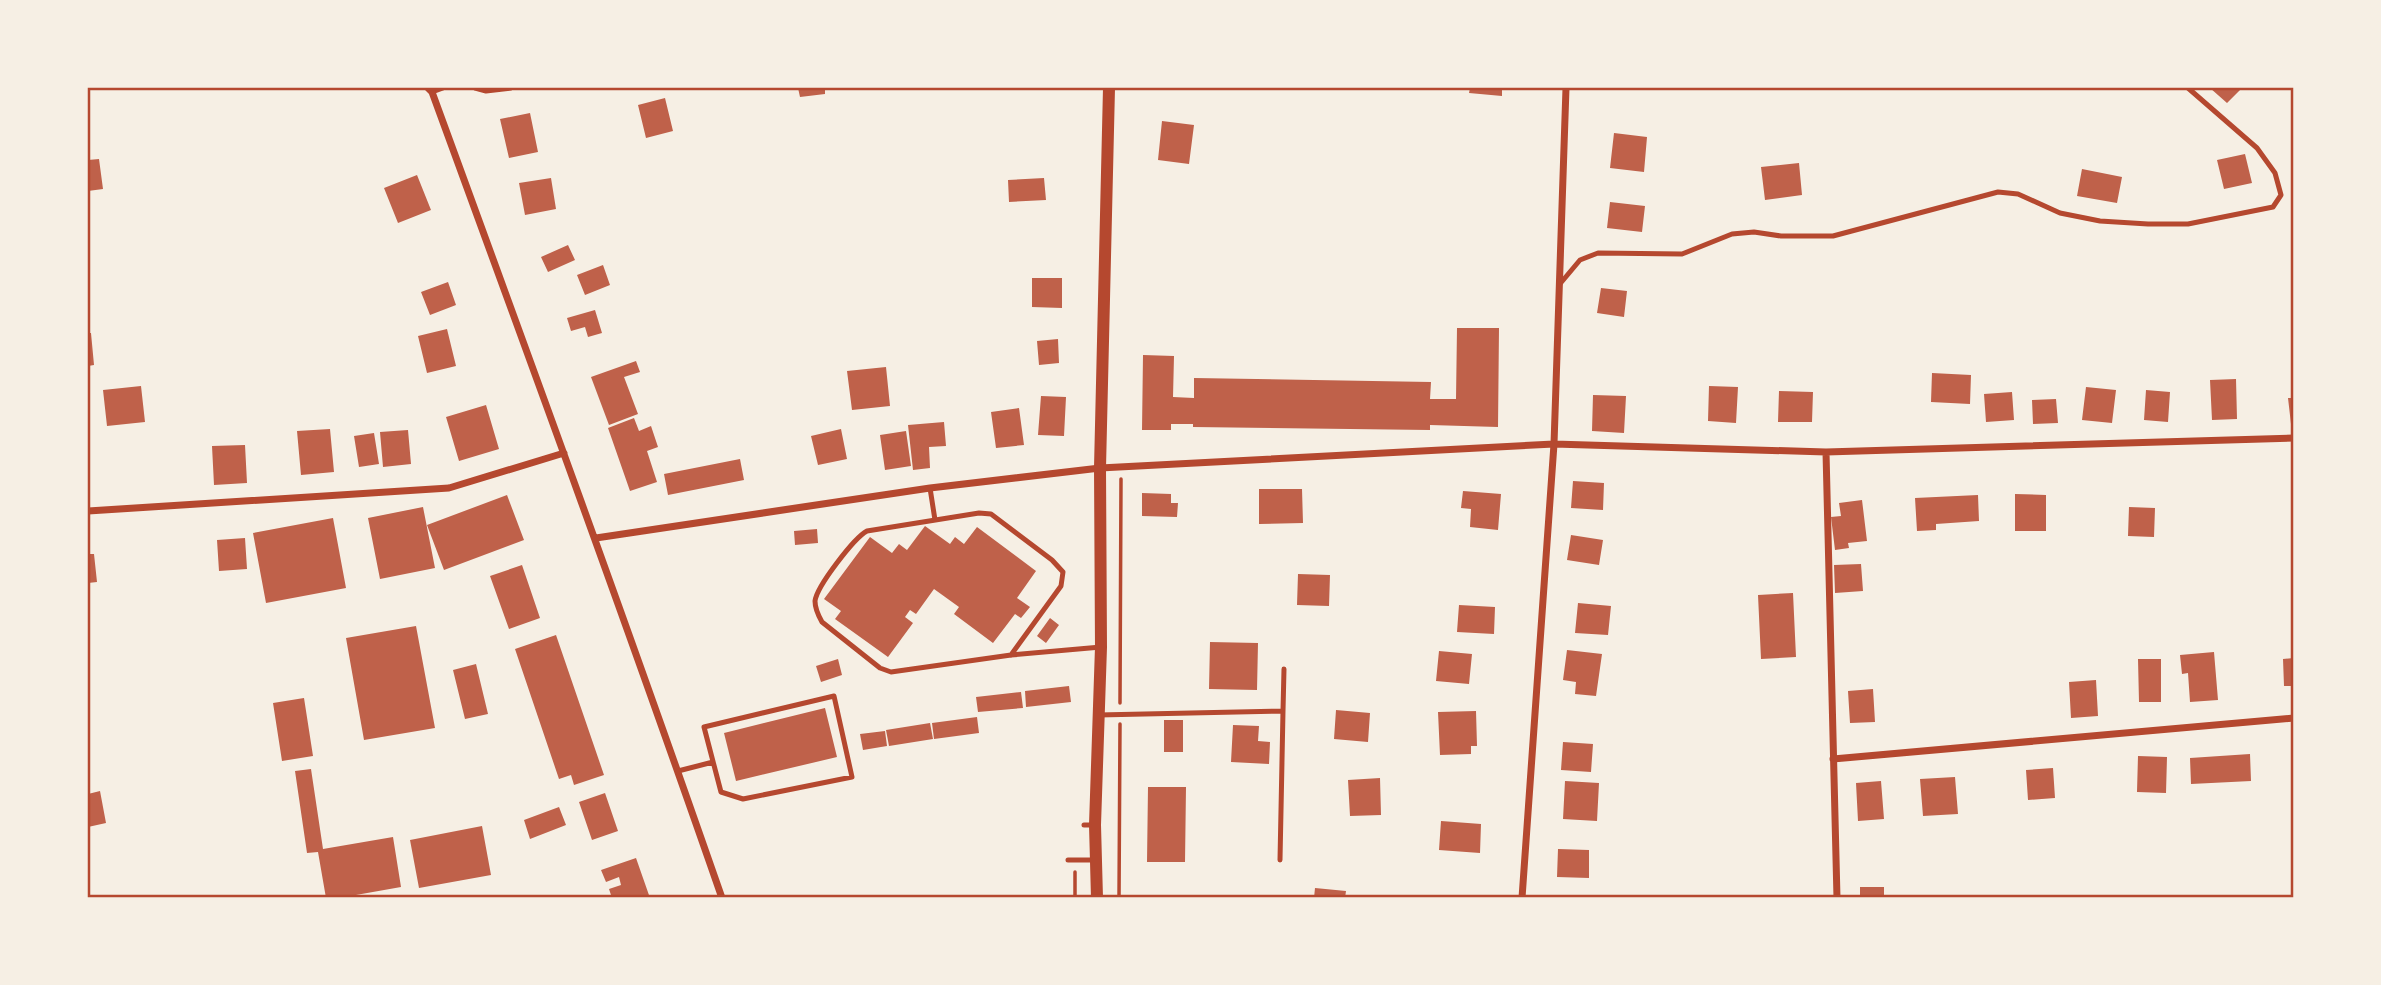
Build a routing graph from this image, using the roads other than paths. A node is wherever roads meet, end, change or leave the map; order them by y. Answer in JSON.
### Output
{"nodes":[{"id":1,"x":443,"y":88,"type":"edge"},
{"id":2,"x":475,"y":88,"type":"edge"},
{"id":3,"x":511,"y":88,"type":"edge"},
{"id":4,"x":1109,"y":88,"type":"edge"},
{"id":5,"x":1566,"y":88,"type":"edge"},
{"id":6,"x":2188,"y":88,"type":"edge"},
{"id":7,"x":430,"y":90,"type":"edge"},
{"id":8,"x":1559,"y":285,"type":"junction"},
{"id":9,"x":2294,"y":438,"type":"edge"},
{"id":10,"x":1554,"y":444,"type":"junction"},
{"id":11,"x":1826,"y":452,"type":"junction"},
{"id":12,"x":564,"y":453,"type":"junction"},
{"id":13,"x":1100,"y":468,"type":"junction"},
{"id":14,"x":930,"y":488,"type":"junction"},
{"id":15,"x":88,"y":511,"type":"edge"},
{"id":16,"x":935,"y":520,"type":"junction"},
{"id":17,"x":596,"y":538,"type":"junction"},
{"id":18,"x":1101,"y":647,"type":"junction"},
{"id":19,"x":1011,"y":655,"type":"junction"},
{"id":20,"x":1284,"y":669,"type":"dead end"},
{"id":21,"x":1283,"y":711,"type":"junction"},
{"id":22,"x":1098,"y":715,"type":"junction"},
{"id":23,"x":2294,"y":719,"type":"edge"},
{"id":24,"x":1833,"y":759,"type":"junction"},
{"id":25,"x":713,"y":762,"type":"junction"},
{"id":26,"x":678,"y":771,"type":"junction"},
{"id":27,"x":1068,"y":860,"type":"dead end"},
{"id":28,"x":1095,"y":860,"type":"junction"},
{"id":29,"x":1280,"y":860,"type":"dead end"},
{"id":30,"x":722,"y":898,"type":"edge"},
{"id":31,"x":1097,"y":898,"type":"edge"},
{"id":32,"x":1522,"y":898,"type":"edge"},
{"id":33,"x":1837,"y":898,"type":"edge"}],
"edges":[{"from":1,"to":7,"type":"lane"},
{"from":2,"to":3,"type":"lane"},
{"from":4,"to":13,"type":"street"},
{"from":5,"to":8,"type":"street"},
{"from":6,"to":8,"type":"lane"},
{"from":7,"to":12,"type":"street"},
{"from":8,"to":10,"type":"street"},
{"from":9,"to":11,"type":"street"},
{"from":10,"to":11,"type":"street"},
{"from":10,"to":13,"type":"street"},
{"from":10,"to":32,"type":"street"},
{"from":11,"to":24,"type":"street"},
{"from":12,"to":15,"type":"street"},
{"from":12,"to":17,"type":"street"},
{"from":13,"to":14,"type":"street"},
{"from":13,"to":18,"type":"street"},
{"from":14,"to":16,"type":"lane"},
{"from":14,"to":17,"type":"street"},
{"from":16,"to":19,"type":"lane"},
{"from":16,"to":19,"type":"lane"},
{"from":17,"to":26,"type":"street"},
{"from":18,"to":19,"type":"lane"},
{"from":18,"to":22,"type":"street"},
{"from":20,"to":21,"type":"lane"},
{"from":21,"to":22,"type":"lane"},
{"from":21,"to":29,"type":"lane"},
{"from":22,"to":28,"type":"street"},
{"from":23,"to":24,"type":"street"},
{"from":24,"to":33,"type":"street"},
{"from":25,"to":25,"type":"lane"},
{"from":25,"to":26,"type":"lane"},
{"from":26,"to":30,"type":"street"},
{"from":27,"to":28,"type":"lane"},
{"from":28,"to":31,"type":"street"}]}
